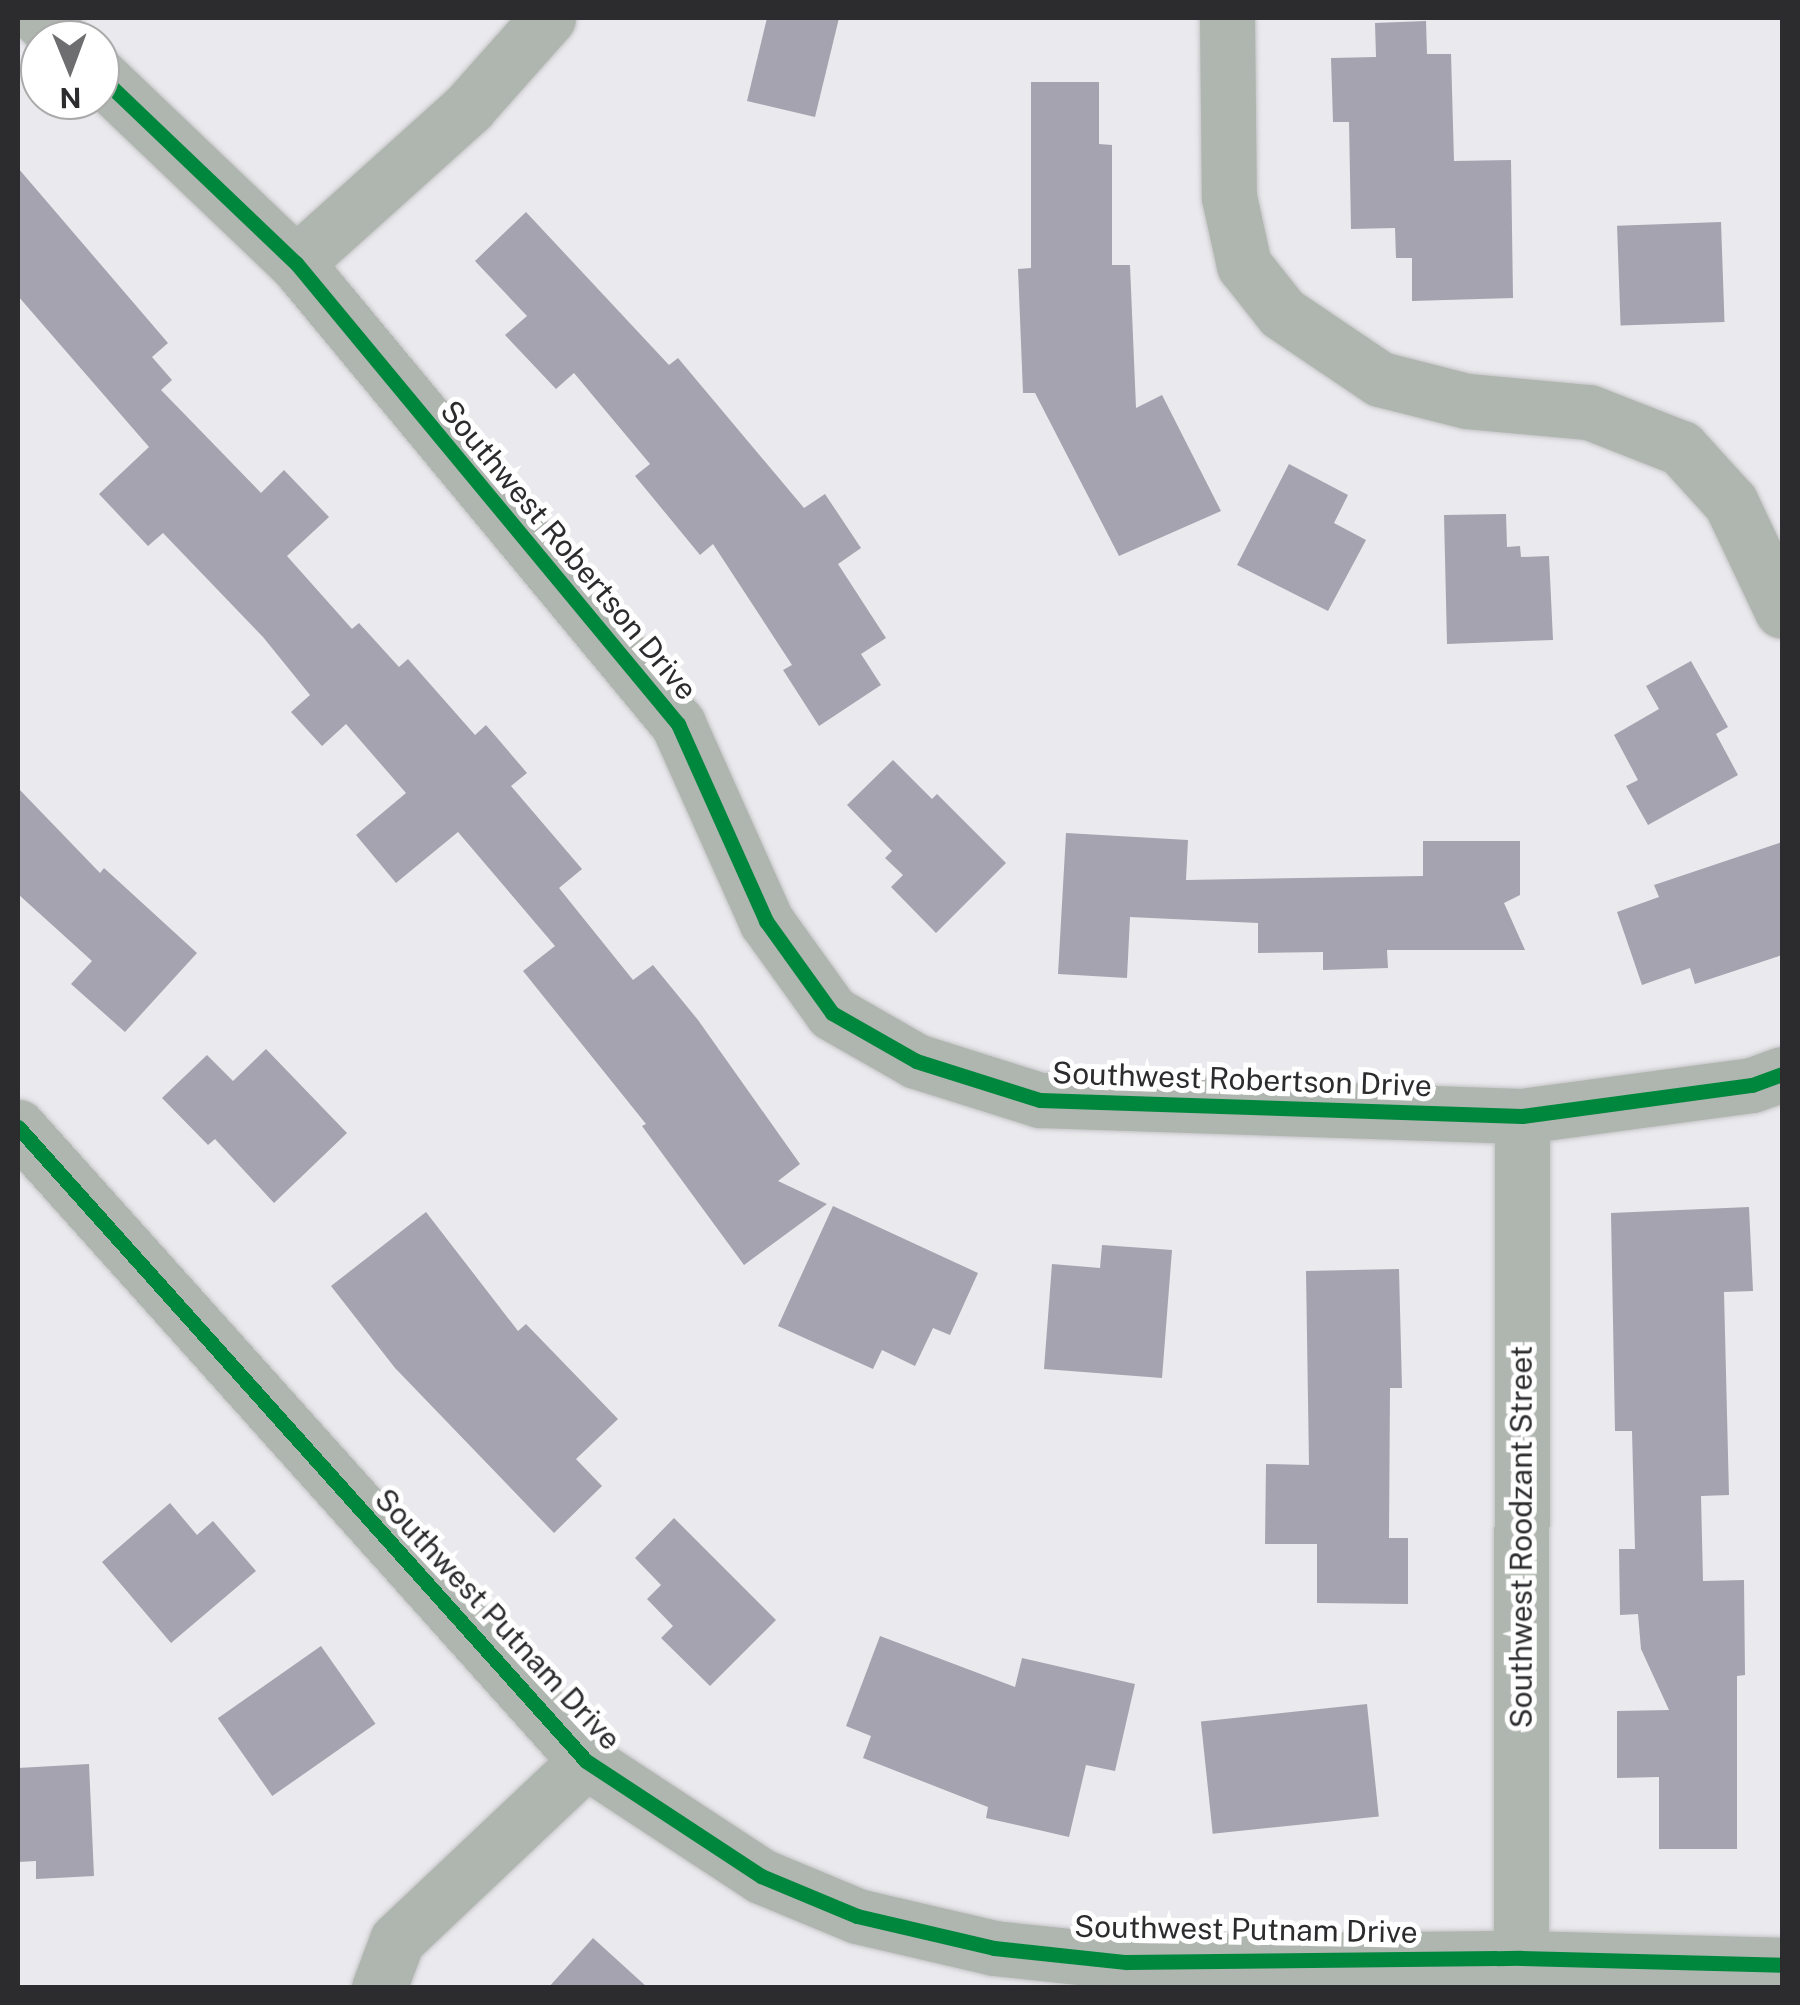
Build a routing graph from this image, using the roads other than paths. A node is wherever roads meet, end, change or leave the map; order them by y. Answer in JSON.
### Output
{"nodes":[{"id":1,"x":548,"y":18,"type":"edge"},
{"id":2,"x":1227,"y":18,"type":"edge"},
{"id":3,"x":120,"y":95,"type":"edge"},
{"id":4,"x":296,"y":263,"type":"junction"},
{"id":5,"x":1782,"y":611,"type":"edge"},
{"id":6,"x":1782,"y":1074,"type":"edge"},
{"id":7,"x":1522,"y":1116,"type":"junction"},
{"id":8,"x":18,"y":1127,"type":"edge"},
{"id":9,"x":586,"y":1761,"type":"junction"},
{"id":10,"x":1521,"y":1958,"type":"junction"},
{"id":11,"x":1782,"y":1964,"type":"edge"},
{"id":12,"x":379,"y":1988,"type":"edge"}],
"edges":[{"from":1,"to":4,"type":"street"},
{"from":2,"to":5,"type":"street"},
{"from":3,"to":4,"type":"street","name":"Southwest Robertson Drive"},
{"from":4,"to":7,"type":"street","name":"Southwest Robertson Drive"},
{"from":6,"to":7,"type":"street","name":"Southwest Robertson Drive"},
{"from":7,"to":10,"type":"street","name":"Southwest Roodzant Street"},
{"from":8,"to":9,"type":"street","name":"Southwest Putnam Drive"},
{"from":9,"to":10,"type":"street","name":"Southwest Putnam Drive"},
{"from":9,"to":12,"type":"street"},
{"from":10,"to":11,"type":"street","name":"Southwest Putnam Drive"}]}
